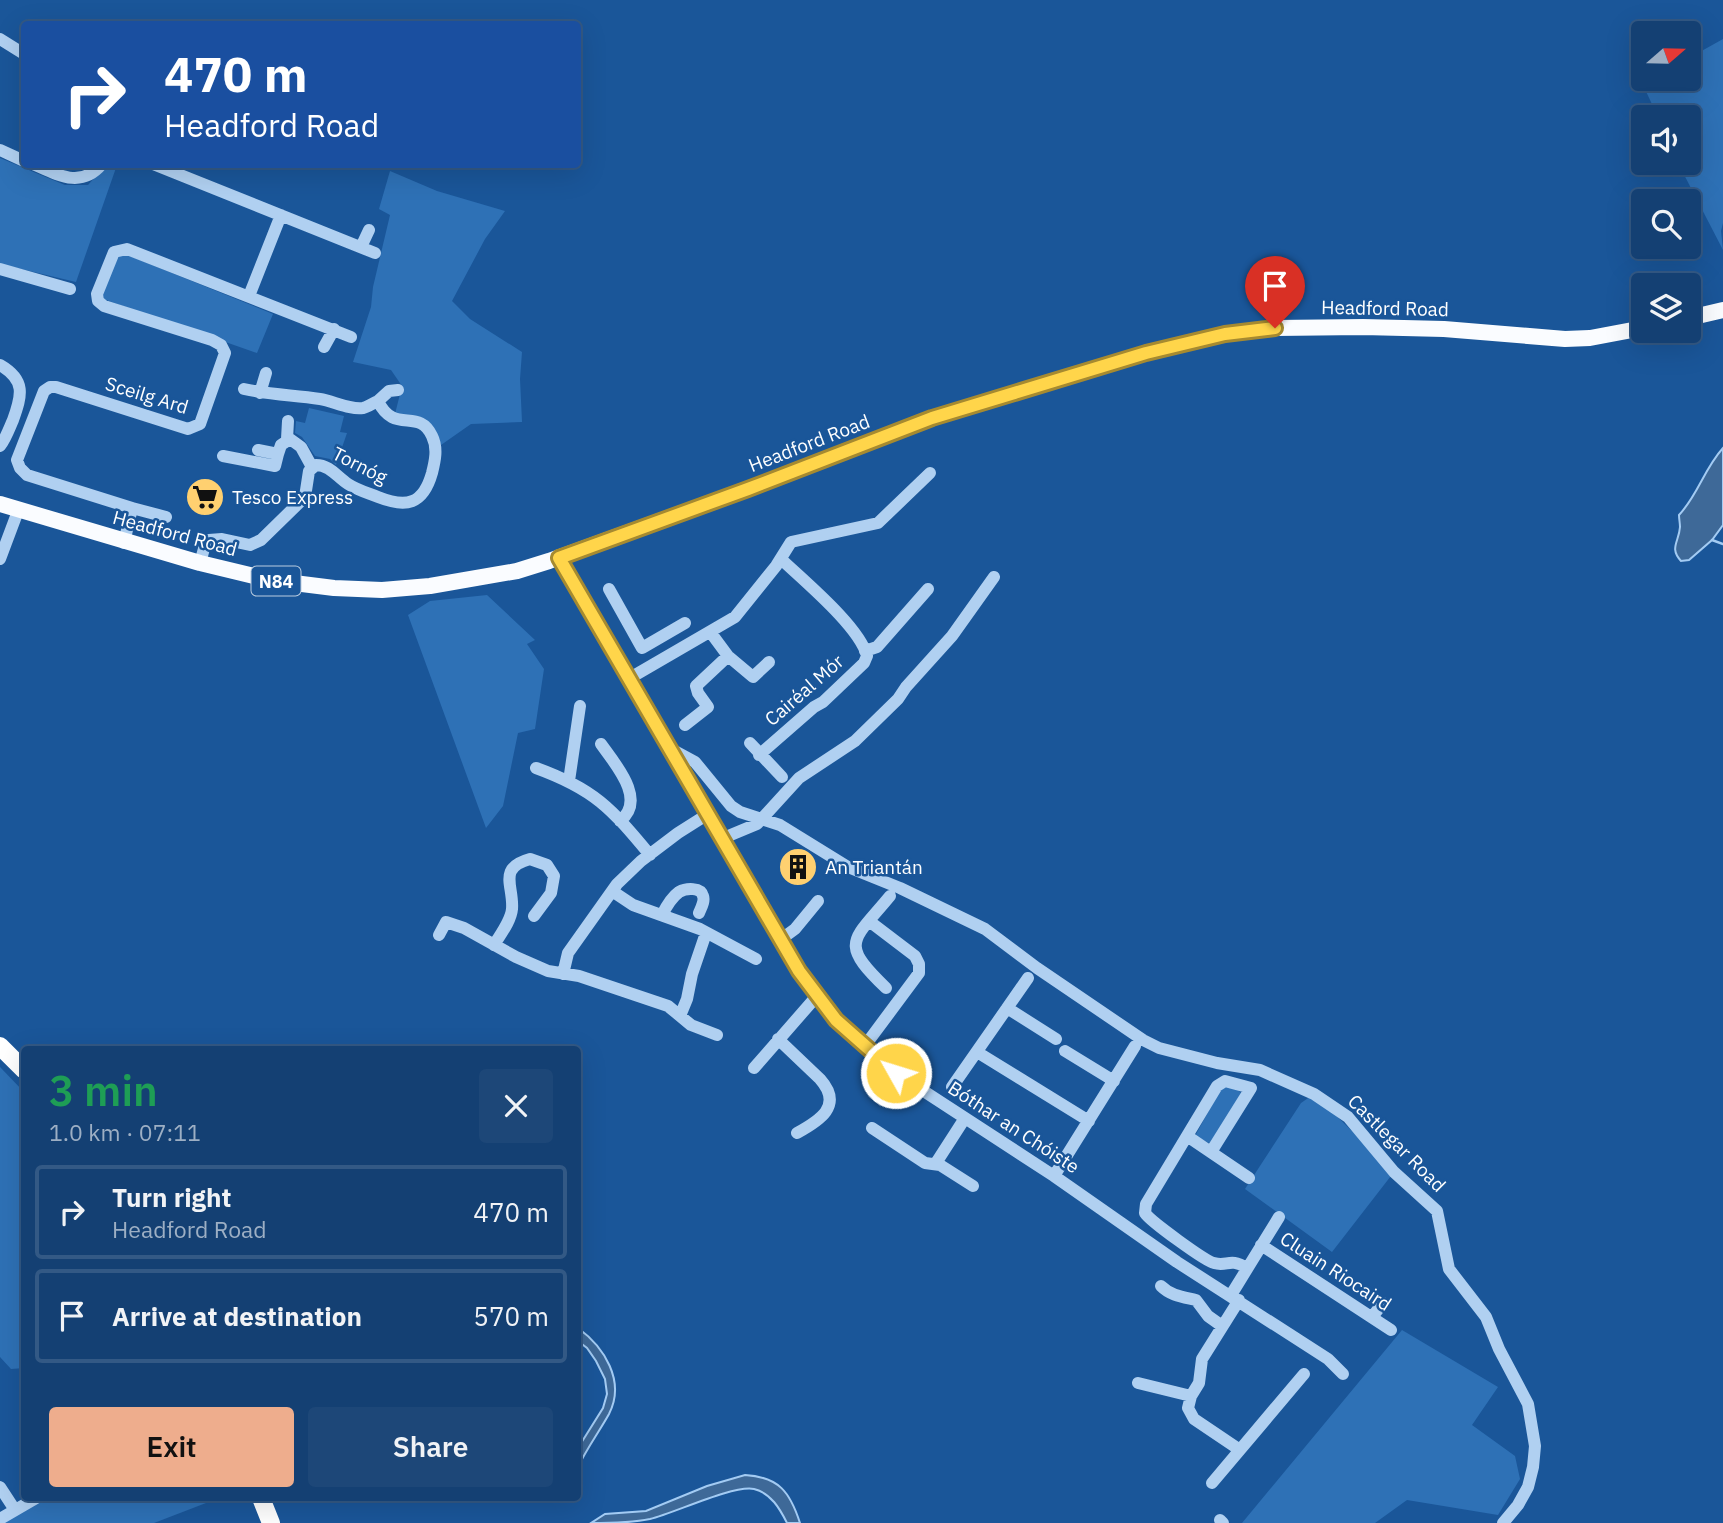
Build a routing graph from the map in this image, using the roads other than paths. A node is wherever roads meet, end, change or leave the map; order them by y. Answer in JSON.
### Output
{"nodes":[{"id":1,"x":0,"y":39,"type":"edge"},
{"id":2,"x":21,"y":52,"type":"edge"},
{"id":3,"x":0,"y":150,"type":"edge"},
{"id":4,"x":21,"y":160,"type":"edge"},
{"id":5,"x":42,"y":168,"type":"edge"},
{"id":6,"x":98,"y":168,"type":"edge"},
{"id":7,"x":163,"y":168,"type":"edge"},
{"id":8,"x":281,"y":215,"type":"junction"},
{"id":9,"x":369,"y":230,"type":"dead end"},
{"id":10,"x":361,"y":247,"type":"junction"},
{"id":11,"x":375,"y":253,"type":"dead end"},
{"id":12,"x":0,"y":269,"type":"edge"},
{"id":13,"x":70,"y":289,"type":"dead end"},
{"id":14,"x":249,"y":296,"type":"junction"},
{"id":15,"x":1723,"y":310,"type":"edge"},
{"id":16,"x":1701,"y":315,"type":"edge"},
{"id":17,"x":334,"y":329,"type":"junction"},
{"id":18,"x":1631,"y":330,"type":"edge"},
{"id":19,"x":351,"y":337,"type":"dead end"},
{"id":20,"x":324,"y":347,"type":"dead end"},
{"id":21,"x":0,"y":365,"type":"edge"},
{"id":22,"x":266,"y":373,"type":"dead end"},
{"id":23,"x":244,"y":389,"type":"dead end"},
{"id":24,"x":398,"y":390,"type":"dead end"},
{"id":25,"x":260,"y":393,"type":"junction"},
{"id":26,"x":378,"y":401,"type":"junction"},
{"id":27,"x":288,"y":421,"type":"dead end"},
{"id":28,"x":286,"y":439,"type":"junction"},
{"id":29,"x":0,"y":446,"type":"edge"},
{"id":30,"x":258,"y":450,"type":"dead end"},
{"id":31,"x":278,"y":454,"type":"junction"},
{"id":32,"x":223,"y":456,"type":"dead end"},
{"id":33,"x":312,"y":467,"type":"junction"},
{"id":34,"x":930,"y":474,"type":"dead end"},
{"id":35,"x":0,"y":505,"type":"edge"},
{"id":36,"x":132,"y":508,"type":"junction"},
{"id":37,"x":18,"y":511,"type":"junction"},
{"id":38,"x":166,"y":517,"type":"dead end"},
{"id":39,"x":124,"y":543,"type":"junction"},
{"id":40,"x":559,"y":558,"type":"junction"},
{"id":41,"x":0,"y":559,"type":"edge"},
{"id":42,"x":780,"y":559,"type":"junction"},
{"id":43,"x":200,"y":563,"type":"junction"},
{"id":44,"x":994,"y":577,"type":"dead end"},
{"id":45,"x":609,"y":589,"type":"dead end"},
{"id":46,"x":928,"y":589,"type":"dead end"},
{"id":47,"x":685,"y":623,"type":"dead end"},
{"id":48,"x":711,"y":633,"type":"junction"},
{"id":49,"x":647,"y":645,"type":"junction"},
{"id":50,"x":866,"y":651,"type":"junction"},
{"id":51,"x":728,"y":656,"type":"junction"},
{"id":52,"x":657,"y":663,"type":"junction"},
{"id":53,"x":769,"y":663,"type":"dead end"},
{"id":54,"x":630,"y":678,"type":"junction"},
{"id":55,"x":580,"y":706,"type":"dead end"},
{"id":56,"x":685,"y":725,"type":"dead end"},
{"id":57,"x":601,"y":744,"type":"dead end"},
{"id":58,"x":750,"y":744,"type":"dead end"},
{"id":59,"x":671,"y":748,"type":"junction"},
{"id":60,"x":759,"y":755,"type":"junction"},
{"id":61,"x":536,"y":768,"type":"dead end"},
{"id":62,"x":782,"y":777,"type":"dead end"},
{"id":63,"x":569,"y":781,"type":"junction"},
{"id":64,"x":708,"y":814,"type":"junction"},
{"id":65,"x":763,"y":820,"type":"junction"},
{"id":66,"x":620,"y":821,"type":"junction"},
{"id":67,"x":721,"y":839,"type":"junction"},
{"id":68,"x":650,"y":855,"type":"junction"},
{"id":69,"x":612,"y":891,"type":"junction"},
{"id":70,"x":530,"y":896,"type":"dead end"},
{"id":71,"x":890,"y":896,"type":"dead end"},
{"id":72,"x":818,"y":901,"type":"dead end"},
{"id":73,"x":542,"y":904,"type":"junction"},
{"id":74,"x":699,"y":913,"type":"dead end"},
{"id":75,"x":662,"y":915,"type":"junction"},
{"id":76,"x":534,"y":916,"type":"dead end"},
{"id":77,"x":869,"y":921,"type":"junction"},
{"id":78,"x":706,"y":933,"type":"junction"},
{"id":79,"x":439,"y":935,"type":"dead end"},
{"id":80,"x":780,"y":940,"type":"junction"},
{"id":81,"x":494,"y":945,"type":"junction"},
{"id":82,"x":756,"y":959,"type":"dead end"},
{"id":83,"x":563,"y":974,"type":"junction"},
{"id":84,"x":1028,"y":978,"type":"dead end"},
{"id":85,"x":887,"y":988,"type":"dead end"},
{"id":86,"x":816,"y":997,"type":"junction"},
{"id":87,"x":1007,"y":1008,"type":"junction"},
{"id":88,"x":680,"y":1016,"type":"junction"},
{"id":89,"x":717,"y":1035,"type":"dead end"},
{"id":90,"x":1056,"y":1039,"type":"dead end"},
{"id":91,"x":778,"y":1040,"type":"junction"},
{"id":92,"x":1135,"y":1045,"type":"dead end"},
{"id":93,"x":0,"y":1046,"type":"edge"},
{"id":94,"x":864,"y":1047,"type":"junction"},
{"id":95,"x":1065,"y":1051,"type":"dead end"},
{"id":96,"x":977,"y":1052,"type":"junction"},
{"id":97,"x":21,"y":1067,"type":"edge"},
{"id":98,"x":754,"y":1068,"type":"dead end"},
{"id":99,"x":1114,"y":1081,"type":"junction"},
{"id":100,"x":952,"y":1087,"type":"dead end"},
{"id":101,"x":965,"y":1118,"type":"junction"},
{"id":102,"x":1090,"y":1121,"type":"junction"},
{"id":103,"x":872,"y":1128,"type":"dead end"},
{"id":104,"x":797,"y":1133,"type":"dead end"},
{"id":105,"x":1187,"y":1136,"type":"junction"},
{"id":106,"x":1211,"y":1152,"type":"junction"},
{"id":107,"x":936,"y":1163,"type":"junction"},
{"id":108,"x":1054,"y":1176,"type":"junction"},
{"id":109,"x":1249,"y":1178,"type":"dead end"},
{"id":110,"x":973,"y":1186,"type":"dead end"},
{"id":111,"x":1279,"y":1217,"type":"dead end"},
{"id":112,"x":1261,"y":1245,"type":"junction"},
{"id":113,"x":1247,"y":1268,"type":"junction"},
{"id":114,"x":1161,"y":1286,"type":"dead end"},
{"id":115,"x":1235,"y":1298,"type":"junction"},
{"id":116,"x":1382,"y":1303,"type":"dead end"},
{"id":117,"x":1372,"y":1317,"type":"junction"},
{"id":118,"x":1222,"y":1326,"type":"junction"},
{"id":119,"x":1391,"y":1330,"type":"dead end"},
{"id":120,"x":1304,"y":1374,"type":"dead end"},
{"id":121,"x":1343,"y":1374,"type":"dead end"},
{"id":122,"x":1139,"y":1383,"type":"dead end"},
{"id":123,"x":1191,"y":1395,"type":"junction"},
{"id":124,"x":1240,"y":1450,"type":"junction"},
{"id":125,"x":1212,"y":1483,"type":"dead end"},
{"id":126,"x":0,"y":1487,"type":"edge"},
{"id":127,"x":31,"y":1501,"type":"edge"},
{"id":128,"x":262,"y":1501,"type":"edge"},
{"id":129,"x":15,"y":1510,"type":"junction"},
{"id":130,"x":0,"y":1519,"type":"edge"},
{"id":131,"x":271,"y":1523,"type":"edge"},
{"id":132,"x":1503,"y":1523,"type":"edge"}],
"edges":[{"from":1,"to":2,"type":"street"},
{"from":3,"to":4,"type":"street"},
{"from":5,"to":6,"type":"street"},
{"from":7,"to":8,"type":"street"},
{"from":8,"to":10,"type":"street"},
{"from":8,"to":14,"type":"street"},
{"from":9,"to":10,"type":"street"},
{"from":10,"to":11,"type":"street"},
{"from":12,"to":13,"type":"street"},
{"from":14,"to":17,"type":"street","name":"Sceilg Ard"},
{"from":14,"to":36,"type":"street","name":"Sceilg Ard"},
{"from":15,"to":16,"type":"main road"},
{"from":17,"to":19,"type":"street","name":"Sceilg Ard"},
{"from":17,"to":20,"type":"street"},
{"from":18,"to":40,"type":"main road","name":"Headford Road","number":"N84"},
{"from":21,"to":29,"type":"street"},
{"from":22,"to":25,"type":"street"},
{"from":23,"to":25,"type":"street"},
{"from":24,"to":26,"type":"street"},
{"from":25,"to":26,"type":"street"},
{"from":26,"to":33,"type":"street","name":"Tornóg"},
{"from":27,"to":28,"type":"street"},
{"from":28,"to":31,"type":"street"},
{"from":28,"to":33,"type":"street","name":"Tornóg"},
{"from":30,"to":31,"type":"street"},
{"from":31,"to":32,"type":"street"},
{"from":33,"to":43,"type":"street","name":"Tornóg"},
{"from":34,"to":42,"type":"street"},
{"from":35,"to":37,"type":"main road","name":"Headford Road","number":"N84"},
{"from":36,"to":38,"type":"street","name":"Sceilg Ard"},
{"from":36,"to":39,"type":"street"},
{"from":37,"to":39,"type":"main road","name":"Headford Road","number":"N84"},
{"from":37,"to":41,"type":"street"},
{"from":39,"to":43,"type":"main road","name":"Headford Road","number":"N84"},
{"from":40,"to":43,"type":"main road","name":"Headford Road","number":"N84"},
{"from":40,"to":54,"type":"street","name":"Bóthar an Chóiste"},
{"from":42,"to":48,"type":"street"},
{"from":42,"to":50,"type":"street","name":"Cairéal Mór"},
{"from":44,"to":65,"type":"street"},
{"from":45,"to":49,"type":"street"},
{"from":46,"to":50,"type":"street"},
{"from":47,"to":49,"type":"street"},
{"from":48,"to":51,"type":"street"},
{"from":48,"to":52,"type":"street"},
{"from":49,"to":52,"type":"street"},
{"from":50,"to":60,"type":"street","name":"Cairéal Mór"},
{"from":51,"to":53,"type":"street"},
{"from":51,"to":56,"type":"street"},
{"from":52,"to":54,"type":"street"},
{"from":54,"to":59,"type":"street","name":"Bóthar an Chóiste"},
{"from":55,"to":63,"type":"street"},
{"from":57,"to":66,"type":"street"},
{"from":58,"to":60,"type":"street","name":"Cairéal Mór"},
{"from":59,"to":64,"type":"street","name":"Bóthar an Chóiste"},
{"from":59,"to":65,"type":"street","name":"Castlegar Road"},
{"from":60,"to":62,"type":"street","name":"Cairéal Mór"},
{"from":61,"to":63,"type":"street"},
{"from":63,"to":66,"type":"street"},
{"from":64,"to":67,"type":"street","name":"Bóthar an Chóiste"},
{"from":64,"to":68,"type":"street"},
{"from":65,"to":67,"type":"street"},
{"from":65,"to":132,"type":"street","name":"Castlegar Road"},
{"from":66,"to":68,"type":"street"},
{"from":67,"to":80,"type":"street","name":"Bóthar an Chóiste"},
{"from":68,"to":69,"type":"street"},
{"from":69,"to":75,"type":"street"},
{"from":69,"to":83,"type":"street"},
{"from":70,"to":73,"type":"street"},
{"from":71,"to":77,"type":"street"},
{"from":72,"to":80,"type":"street"},
{"from":73,"to":76,"type":"street"},
{"from":73,"to":81,"type":"street"},
{"from":74,"to":75,"type":"street"},
{"from":75,"to":78,"type":"street"},
{"from":77,"to":85,"type":"street"},
{"from":77,"to":94,"type":"street"},
{"from":78,"to":82,"type":"street"},
{"from":78,"to":88,"type":"street"},
{"from":79,"to":81,"type":"street"},
{"from":80,"to":86,"type":"street","name":"Bóthar an Chóiste"},
{"from":81,"to":83,"type":"street"},
{"from":83,"to":88,"type":"street"},
{"from":84,"to":87,"type":"street"},
{"from":86,"to":91,"type":"street"},
{"from":86,"to":94,"type":"street","name":"Bóthar an Chóiste"},
{"from":87,"to":90,"type":"street"},
{"from":87,"to":96,"type":"street"},
{"from":88,"to":89,"type":"street"},
{"from":91,"to":98,"type":"street"},
{"from":91,"to":104,"type":"street"},
{"from":92,"to":99,"type":"street"},
{"from":93,"to":97,"type":"highway"},
{"from":94,"to":101,"type":"street","name":"Bóthar an Chóiste"},
{"from":95,"to":99,"type":"street"},
{"from":96,"to":100,"type":"street"},
{"from":96,"to":102,"type":"street"},
{"from":99,"to":102,"type":"street"},
{"from":101,"to":107,"type":"street"},
{"from":101,"to":108,"type":"street","name":"Bóthar an Chóiste"},
{"from":102,"to":108,"type":"street"},
{"from":103,"to":107,"type":"street"},
{"from":105,"to":106,"type":"street"},
{"from":105,"to":106,"type":"street"},
{"from":105,"to":113,"type":"street"},
{"from":106,"to":109,"type":"street"},
{"from":107,"to":110,"type":"street"},
{"from":108,"to":115,"type":"street","name":"Bóthar an Chóiste"},
{"from":111,"to":112,"type":"street","name":"Cluain Riocaird"},
{"from":112,"to":113,"type":"street","name":"Cluain Riocaird"},
{"from":112,"to":117,"type":"street","name":"Cluain Riocaird"},
{"from":113,"to":115,"type":"street","name":"Cluain Riocaird"},
{"from":114,"to":118,"type":"street"},
{"from":115,"to":118,"type":"street","name":"Cluain Riocaird"},
{"from":115,"to":121,"type":"street","name":"Bóthar an Chóiste"},
{"from":116,"to":117,"type":"street"},
{"from":117,"to":119,"type":"street","name":"Cluain Riocaird"},
{"from":118,"to":123,"type":"street","name":"Cluain Riocaird"},
{"from":120,"to":124,"type":"street"},
{"from":122,"to":123,"type":"street"},
{"from":123,"to":124,"type":"street"},
{"from":124,"to":125,"type":"street"},
{"from":126,"to":129,"type":"street"},
{"from":127,"to":129,"type":"street"},
{"from":128,"to":131,"type":"highway"},
{"from":129,"to":130,"type":"street"}]}
